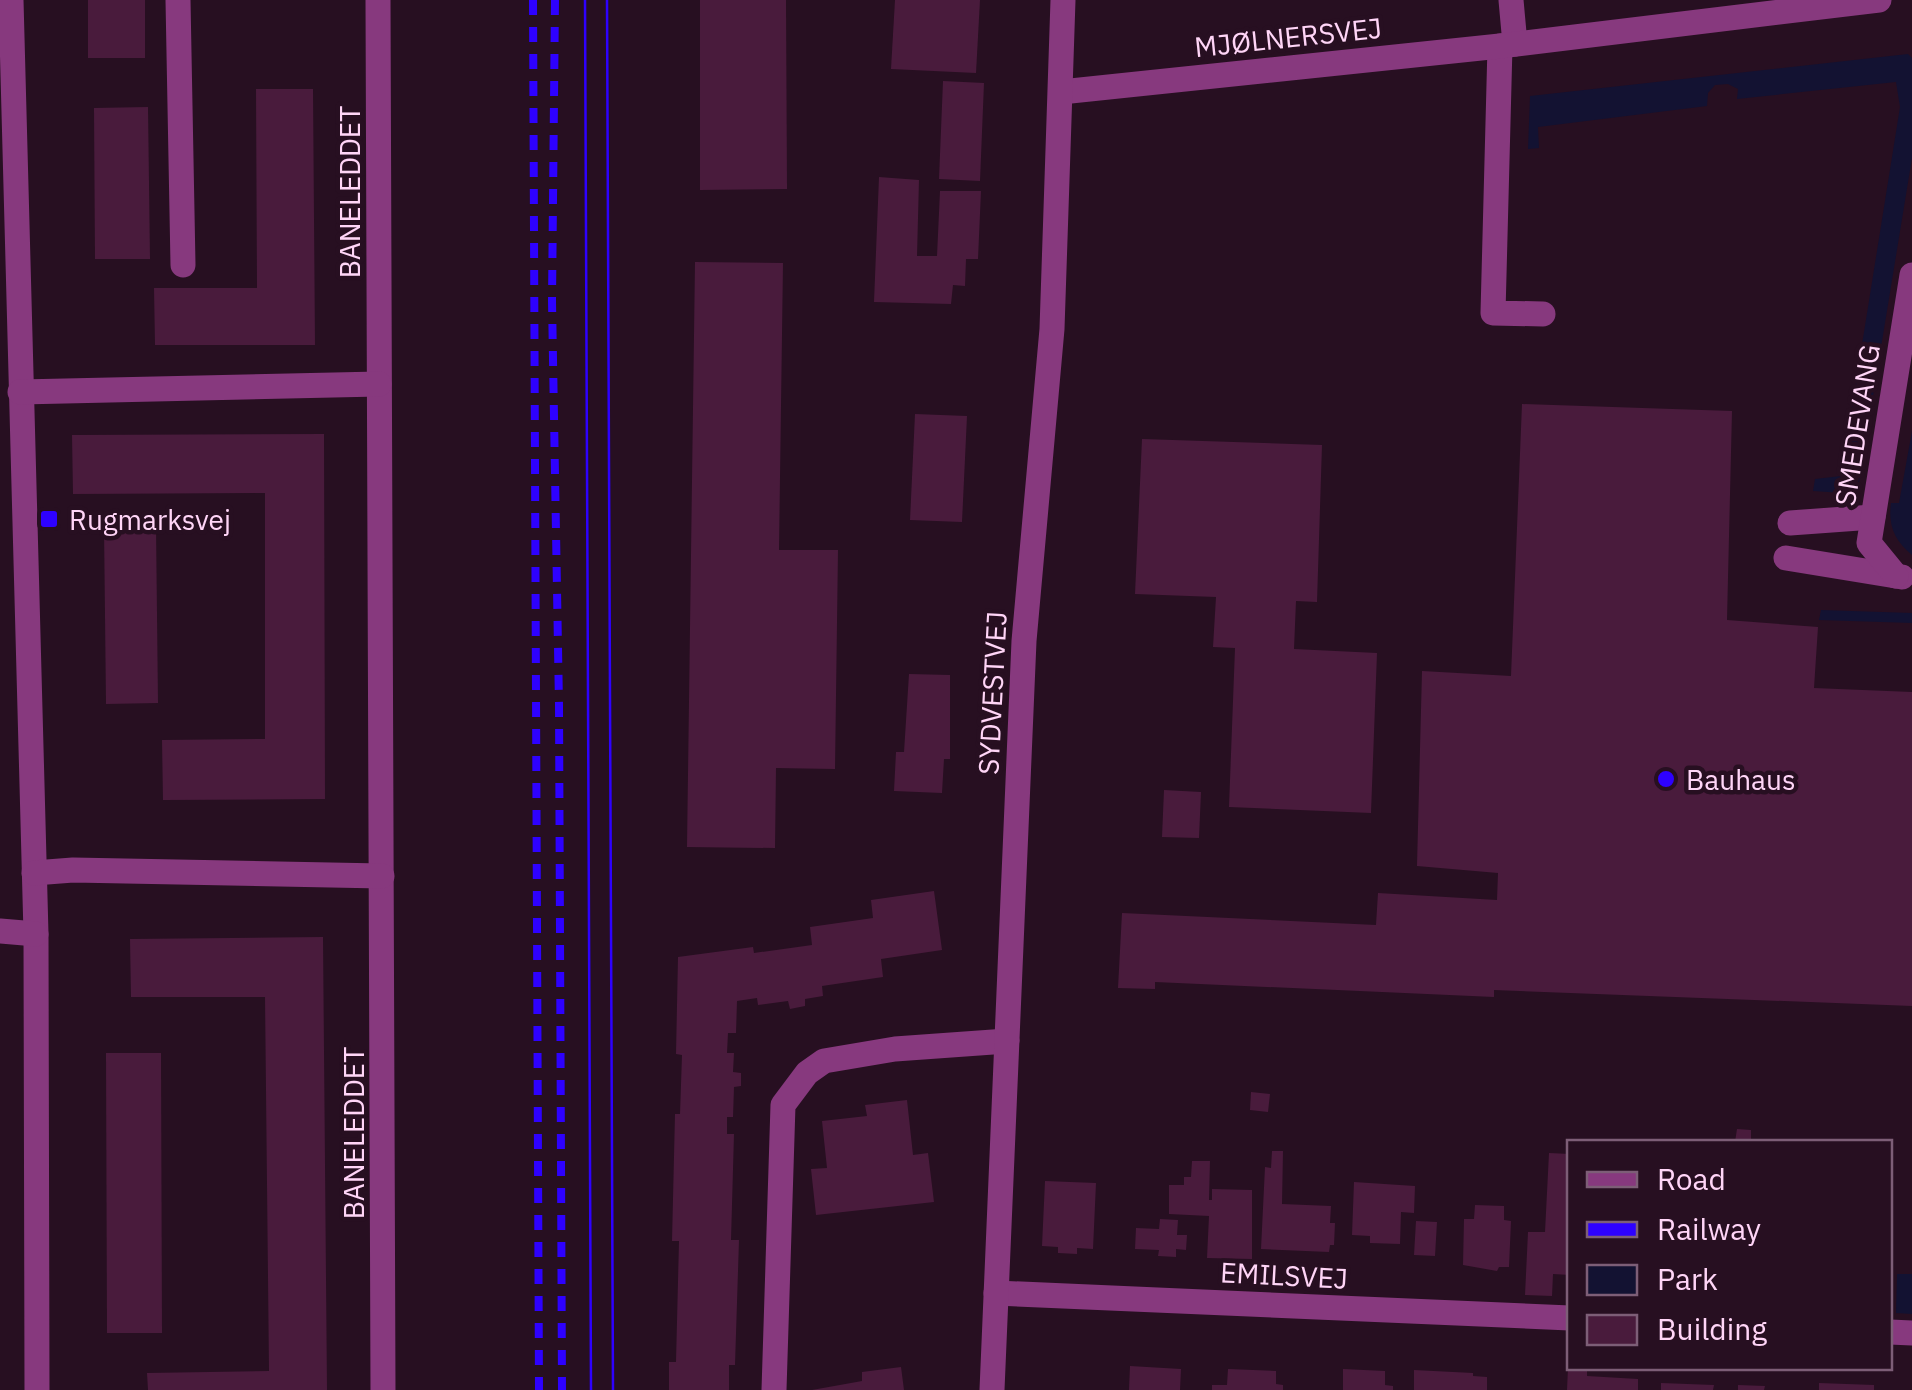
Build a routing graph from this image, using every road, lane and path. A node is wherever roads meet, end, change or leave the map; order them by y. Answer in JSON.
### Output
{"nodes":[{"id":1,"x":11,"y":0,"type":"edge"},
{"id":2,"x":178,"y":0,"type":"edge"},
{"id":3,"x":378,"y":0,"type":"edge"},
{"id":4,"x":1063,"y":0,"type":"edge"},
{"id":5,"x":1511,"y":0,"type":"edge"},
{"id":6,"x":1878,"y":0,"type":"edge"},
{"id":7,"x":1508,"y":45,"type":"junction"},
{"id":8,"x":1061,"y":92,"type":"junction"},
{"id":9,"x":184,"y":265,"type":"dead end"},
{"id":10,"x":1912,"y":274,"type":"edge"},
{"id":11,"x":1543,"y":314,"type":"dead end"},
{"id":12,"x":379,"y":384,"type":"junction"},
{"id":13,"x":20,"y":392,"type":"junction"},
{"id":14,"x":11,"y":418,"type":"edge"},
{"id":15,"x":1873,"y":517,"type":"junction"},
{"id":16,"x":1790,"y":523,"type":"dead end"},
{"id":17,"x":1786,"y":558,"type":"dead end"},
{"id":18,"x":1904,"y":577,"type":"edge"},
{"id":19,"x":34,"y":874,"type":"junction"},
{"id":20,"x":382,"y":876,"type":"junction"},
{"id":21,"x":0,"y":931,"type":"edge"},
{"id":22,"x":36,"y":934,"type":"junction"},
{"id":23,"x":1007,"y":1042,"type":"junction"},
{"id":24,"x":996,"y":1293,"type":"junction"},
{"id":25,"x":1567,"y":1318,"type":"edge"},
{"id":26,"x":37,"y":1390,"type":"edge"},
{"id":27,"x":383,"y":1390,"type":"edge"},
{"id":28,"x":774,"y":1390,"type":"edge"},
{"id":29,"x":992,"y":1390,"type":"edge"}],
"edges":[{"from":1,"to":13,"type":"street"},
{"from":2,"to":9,"type":"street"},
{"from":3,"to":12,"type":"street","name":"BANELEDDET"},
{"from":4,"to":8,"type":"street","name":"SYDVESTVEJ"},
{"from":5,"to":7,"type":"street"},
{"from":6,"to":7,"type":"street","name":"MJØLNERSVEJ"},
{"from":7,"to":8,"type":"street","name":"MJØLNERSVEJ"},
{"from":7,"to":11,"type":"street"},
{"from":8,"to":23,"type":"street","name":"SYDVESTVEJ"},
{"from":10,"to":15,"type":"street","name":"SMEDEVANG"},
{"from":12,"to":13,"type":"street"},
{"from":12,"to":20,"type":"street","name":"BANELEDDET"},
{"from":13,"to":14,"type":"street"},
{"from":14,"to":19,"type":"street"},
{"from":15,"to":16,"type":"street"},
{"from":15,"to":18,"type":"street","name":"SMEDEVANG"},
{"from":17,"to":18,"type":"street"},
{"from":19,"to":20,"type":"street"},
{"from":19,"to":22,"type":"street"},
{"from":20,"to":27,"type":"street","name":"BANELEDDET"},
{"from":21,"to":22,"type":"street"},
{"from":22,"to":26,"type":"street"},
{"from":23,"to":24,"type":"street","name":"SYDVESTVEJ"},
{"from":23,"to":28,"type":"street"},
{"from":24,"to":25,"type":"street","name":"EMILSVEJ"},
{"from":24,"to":29,"type":"street","name":"SYDVESTVEJ"}]}
